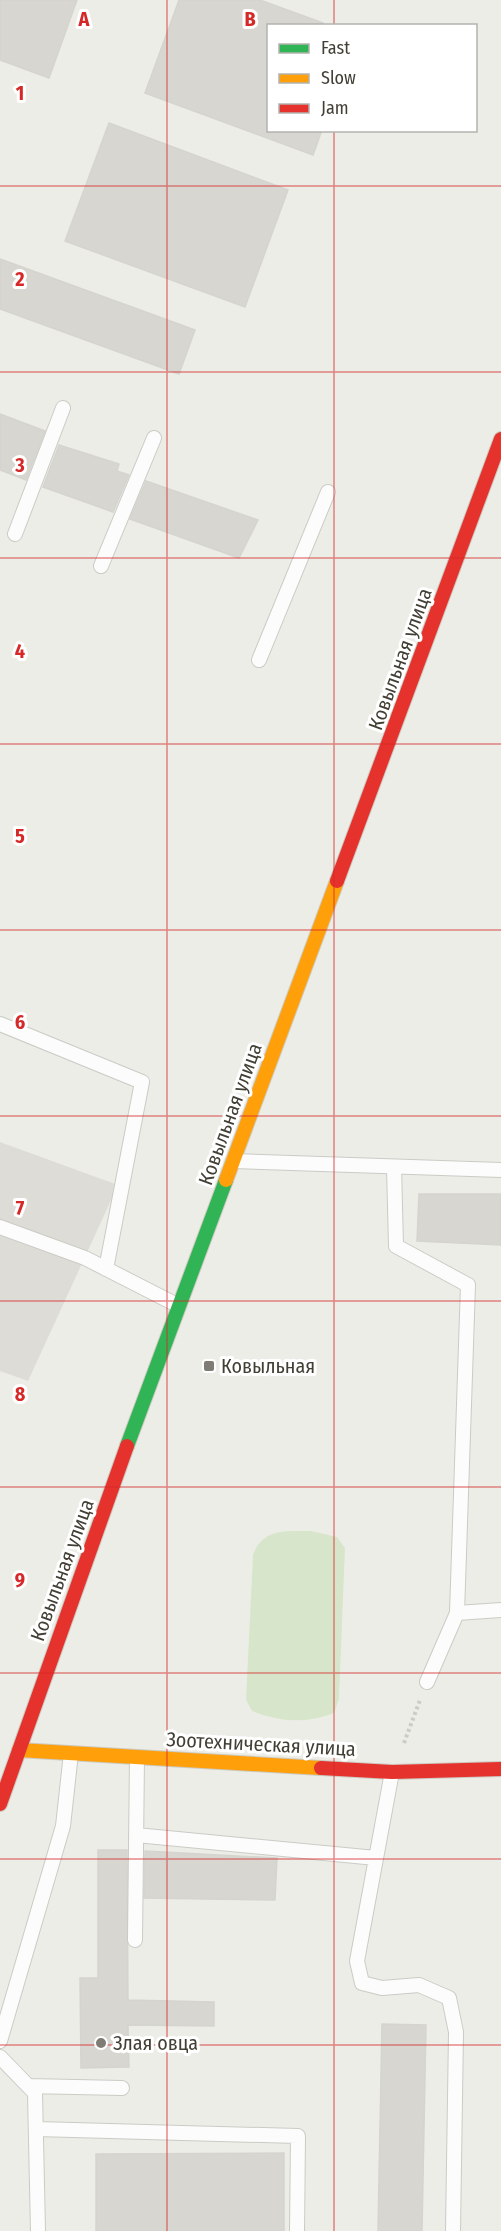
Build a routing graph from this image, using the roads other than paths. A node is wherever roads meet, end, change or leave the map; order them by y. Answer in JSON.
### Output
{"nodes":[{"id":1,"x":63,"y":408,"type":"dead end"},
{"id":2,"x":154,"y":438,"type":"dead end"},
{"id":3,"x":501,"y":439,"type":"edge"},
{"id":4,"x":328,"y":492,"type":"dead end"},
{"id":5,"x":15,"y":534,"type":"dead end"},
{"id":6,"x":102,"y":566,"type":"dead end"},
{"id":7,"x":259,"y":660,"type":"dead end"},
{"id":8,"x":0,"y":1024,"type":"edge"},
{"id":9,"x":233,"y":1161,"type":"junction"},
{"id":10,"x":394,"y":1167,"type":"junction"},
{"id":11,"x":501,"y":1170,"type":"edge"},
{"id":12,"x":0,"y":1227,"type":"edge"},
{"id":13,"x":106,"y":1269,"type":"junction"},
{"id":14,"x":179,"y":1306,"type":"junction"},
{"id":15,"x":501,"y":1610,"type":"edge"},
{"id":16,"x":457,"y":1613,"type":"junction"},
{"id":17,"x":427,"y":1682,"type":"road end"},
{"id":18,"x":19,"y":1750,"type":"junction"},
{"id":19,"x":71,"y":1753,"type":"junction"},
{"id":20,"x":137,"y":1757,"type":"junction"},
{"id":21,"x":501,"y":1769,"type":"edge"},
{"id":22,"x":392,"y":1772,"type":"junction"},
{"id":23,"x":0,"y":1804,"type":"edge"},
{"id":24,"x":136,"y":1835,"type":"junction"},
{"id":25,"x":376,"y":1858,"type":"junction"},
{"id":26,"x":135,"y":1940,"type":"dead end"},
{"id":27,"x":0,"y":2041,"type":"edge"},
{"id":28,"x":0,"y":2057,"type":"edge"},
{"id":29,"x":28,"y":2086,"type":"junction"},
{"id":30,"x":122,"y":2088,"type":"dead end"},
{"id":31,"x":36,"y":2129,"type":"junction"},
{"id":32,"x":38,"y":2231,"type":"edge"},
{"id":33,"x":297,"y":2231,"type":"edge"},
{"id":34,"x":453,"y":2231,"type":"edge"}],
"edges":[{"from":1,"to":5,"type":"lane"},
{"from":2,"to":6,"type":"lane"},
{"from":3,"to":9,"type":"main road","name":"Ковыльная улица"},
{"from":4,"to":7,"type":"lane"},
{"from":8,"to":13,"type":"lane"},
{"from":9,"to":10,"type":"lane"},
{"from":9,"to":14,"type":"main road","name":"Ковыльная улица"},
{"from":10,"to":11,"type":"lane"},
{"from":10,"to":16,"type":"lane"},
{"from":12,"to":13,"type":"lane"},
{"from":13,"to":14,"type":"lane"},
{"from":14,"to":18,"type":"main road","name":"Ковыльная улица"},
{"from":15,"to":16,"type":"lane"},
{"from":16,"to":17,"type":"lane"},
{"from":18,"to":19,"type":"main road","name":"Зоотехническая улица"},
{"from":18,"to":23,"type":"main road","name":"Ковыльная улица"},
{"from":19,"to":20,"type":"main road","name":"Зоотехническая улица"},
{"from":19,"to":27,"type":"lane"},
{"from":20,"to":22,"type":"main road","name":"Зоотехническая улица"},
{"from":20,"to":24,"type":"lane"},
{"from":21,"to":22,"type":"main road","name":"Зоотехническая улица"},
{"from":22,"to":25,"type":"lane"},
{"from":24,"to":25,"type":"lane"},
{"from":24,"to":26,"type":"lane"},
{"from":25,"to":34,"type":"lane"},
{"from":28,"to":29,"type":"lane"},
{"from":29,"to":30,"type":"lane"},
{"from":29,"to":31,"type":"lane"},
{"from":31,"to":32,"type":"lane"},
{"from":31,"to":33,"type":"lane"}]}
